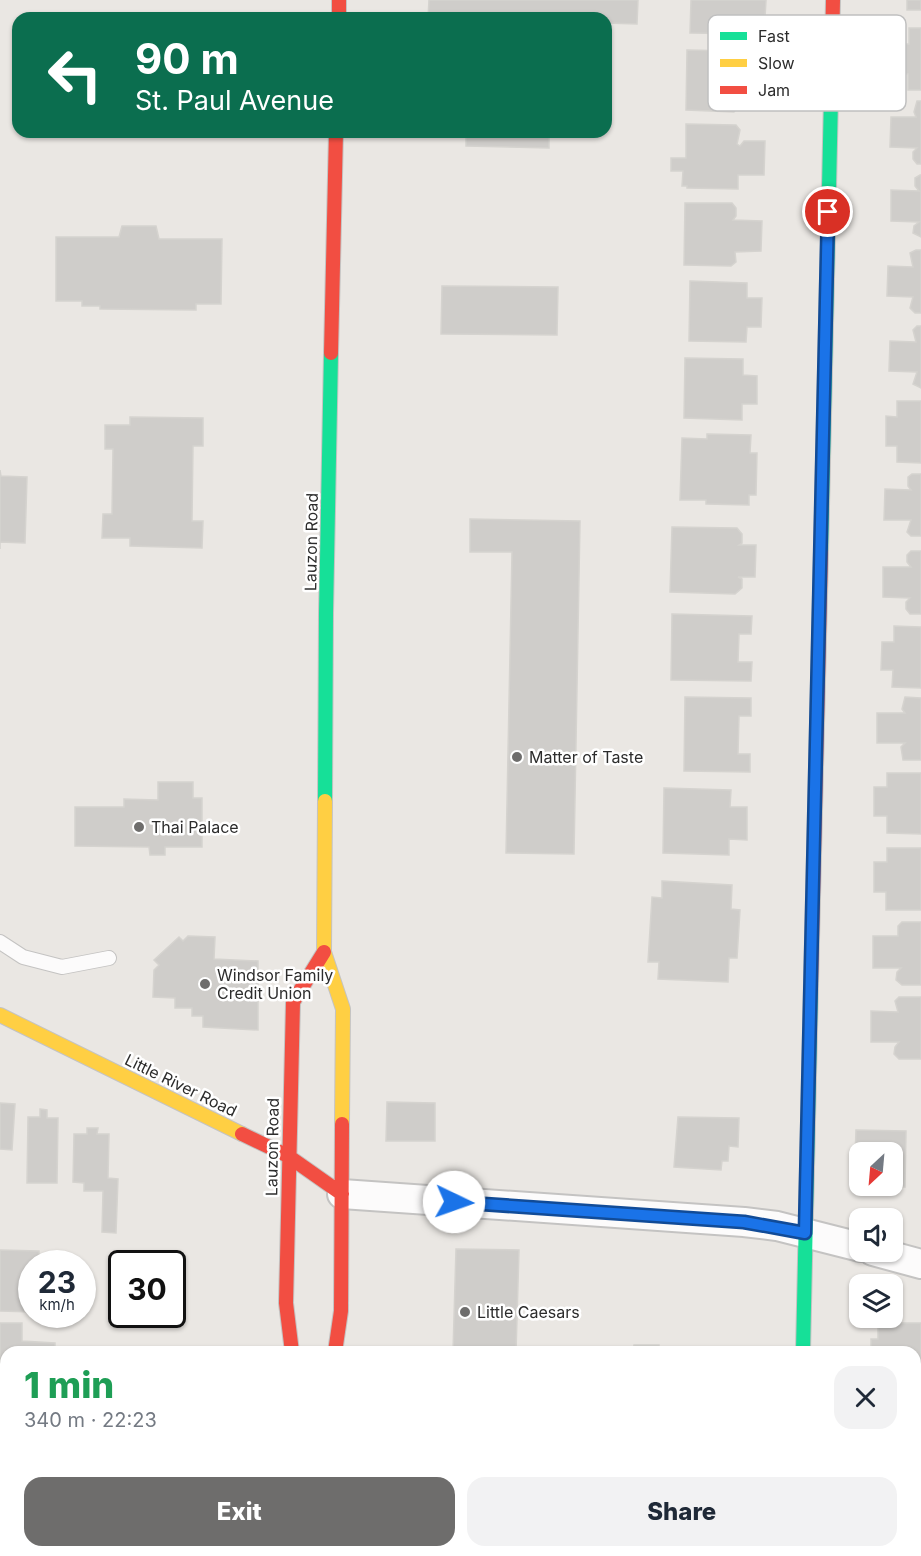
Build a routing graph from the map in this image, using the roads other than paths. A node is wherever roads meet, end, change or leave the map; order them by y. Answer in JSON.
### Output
{"nodes":[{"id":1,"x":833,"y":0,"type":"edge"},
{"id":2,"x":833,"y":15,"type":"edge"},
{"id":3,"x":830,"y":111,"type":"edge"},
{"id":4,"x":336,"y":138,"type":"edge"},
{"id":5,"x":0,"y":942,"type":"edge"},
{"id":6,"x":324,"y":952,"type":"junction"},
{"id":7,"x":109,"y":958,"type":"dead end"},
{"id":8,"x":0,"y":1015,"type":"edge"},
{"id":9,"x":288,"y":1156,"type":"junction"},
{"id":10,"x":342,"y":1194,"type":"junction"},
{"id":11,"x":805,"y":1233,"type":"junction"},
{"id":12,"x":849,"y":1244,"type":"edge"},
{"id":13,"x":903,"y":1259,"type":"edge"},
{"id":14,"x":921,"y":1264,"type":"edge"},
{"id":15,"x":291,"y":1346,"type":"edge"},
{"id":16,"x":336,"y":1346,"type":"edge"},
{"id":17,"x":803,"y":1346,"type":"edge"}],
"edges":[{"from":1,"to":2,"type":"street"},
{"from":3,"to":11,"type":"street"},
{"from":4,"to":6,"type":"street","name":"Lauzon Road"},
{"from":5,"to":7,"type":"lane"},
{"from":6,"to":9,"type":"street","name":"Lauzon Road"},
{"from":6,"to":10,"type":"street","name":"Lauzon Road"},
{"from":8,"to":9,"type":"street","name":"Little River Road"},
{"from":9,"to":10,"type":"street","name":"Little River Road"},
{"from":9,"to":15,"type":"street","name":"Lauzon Road"},
{"from":10,"to":11,"type":"street"},
{"from":10,"to":16,"type":"street","name":"Lauzon Road"},
{"from":11,"to":12,"type":"street"},
{"from":11,"to":17,"type":"street"},
{"from":13,"to":14,"type":"street"}]}
